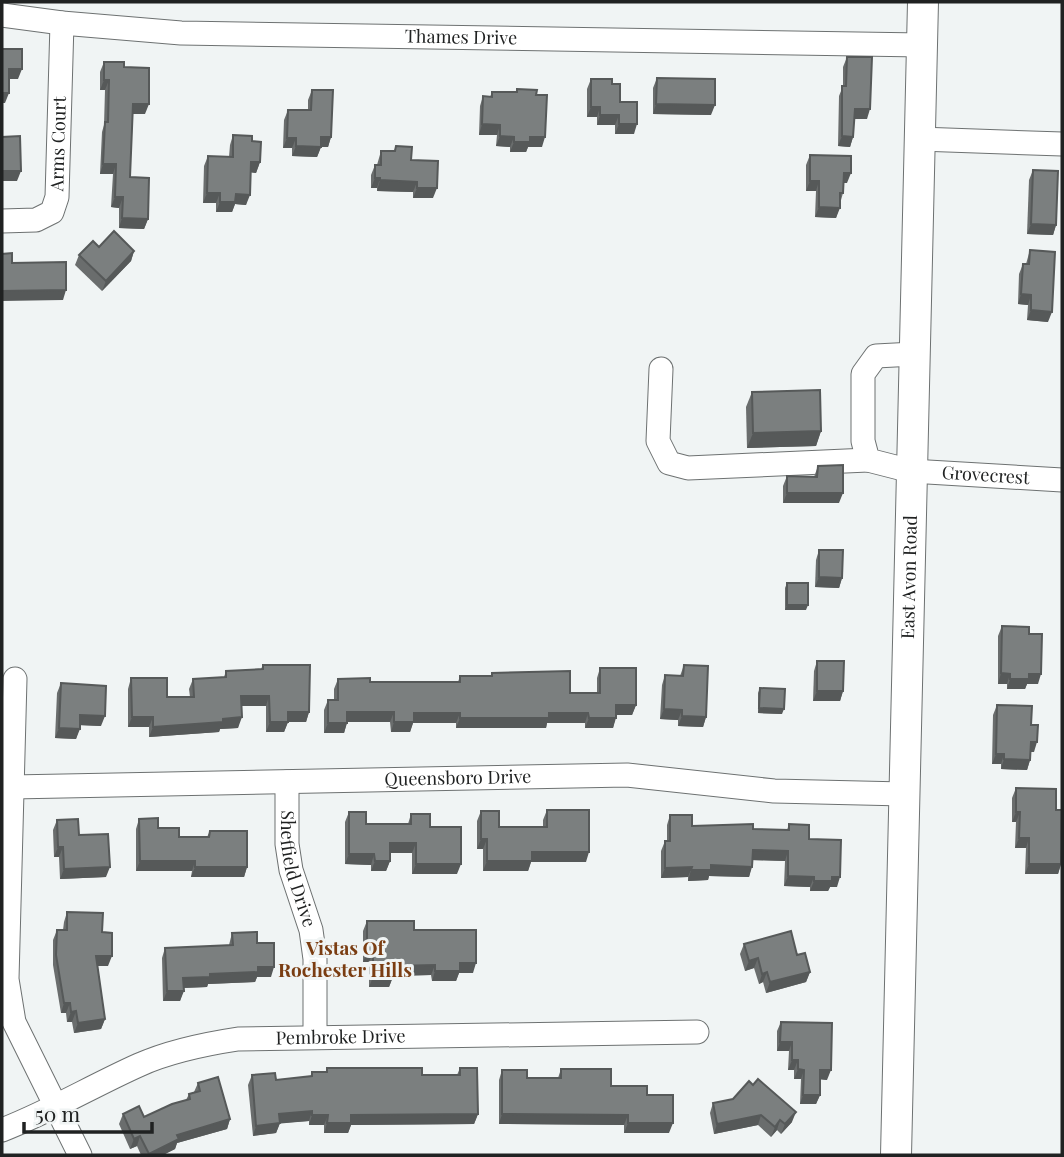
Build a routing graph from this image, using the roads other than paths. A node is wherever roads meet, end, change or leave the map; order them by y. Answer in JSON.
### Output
{"nodes":[{"id":1,"x":923,"y":2,"type":"edge"},
{"id":2,"x":2,"y":15,"type":"edge"},
{"id":3,"x":62,"y":23,"type":"junction"},
{"id":4,"x":922,"y":45,"type":"junction"},
{"id":5,"x":919,"y":139,"type":"junction"},
{"id":6,"x":1062,"y":144,"type":"edge"},
{"id":7,"x":2,"y":221,"type":"edge"},
{"id":8,"x":914,"y":354,"type":"junction"},
{"id":9,"x":661,"y":369,"type":"dead end"},
{"id":10,"x":868,"y":460,"type":"junction"},
{"id":11,"x":911,"y":471,"type":"junction"},
{"id":12,"x":1062,"y":480,"type":"edge"},
{"id":13,"x":15,"y":679,"type":"dead end"},
{"id":14,"x":287,"y":782,"type":"junction"},
{"id":15,"x":12,"y":787,"type":"junction"},
{"id":16,"x":904,"y":793,"type":"junction"},
{"id":17,"x":697,"y":1031,"type":"dead end"},
{"id":18,"x":315,"y":1036,"type":"junction"},
{"id":19,"x":56,"y":1107,"type":"junction"},
{"id":20,"x":2,"y":1130,"type":"edge"},
{"id":21,"x":80,"y":1155,"type":"edge"},
{"id":22,"x":897,"y":1155,"type":"edge"}],
"edges":[{"from":1,"to":4,"type":"main road","name":"East Avon Road"},
{"from":2,"to":3,"type":"street","name":"Thames Drive"},
{"from":3,"to":4,"type":"street","name":"Thames Drive"},
{"from":3,"to":7,"type":"street","name":"Arms Court"},
{"from":4,"to":5,"type":"main road","name":"East Avon Road"},
{"from":5,"to":6,"type":"street"},
{"from":5,"to":8,"type":"main road","name":"East Avon Road"},
{"from":8,"to":10,"type":"street"},
{"from":8,"to":11,"type":"main road","name":"East Avon Road"},
{"from":9,"to":10,"type":"street","name":"Grovecrest"},
{"from":10,"to":11,"type":"street","name":"Grovecrest"},
{"from":11,"to":12,"type":"street","name":"Grovecrest"},
{"from":11,"to":16,"type":"main road","name":"East Avon Road"},
{"from":13,"to":15,"type":"street"},
{"from":14,"to":15,"type":"street","name":"Queensboro Drive"},
{"from":14,"to":16,"type":"street","name":"Queensboro Drive"},
{"from":14,"to":18,"type":"street","name":"Sheffield Drive"},
{"from":15,"to":19,"type":"street"},
{"from":16,"to":22,"type":"main road","name":"East Avon Road"},
{"from":17,"to":18,"type":"street","name":"Pembroke Drive"},
{"from":18,"to":19,"type":"street","name":"Pembroke Drive"},
{"from":19,"to":20,"type":"street","name":"Pembroke Drive"},
{"from":19,"to":21,"type":"street"}]}
